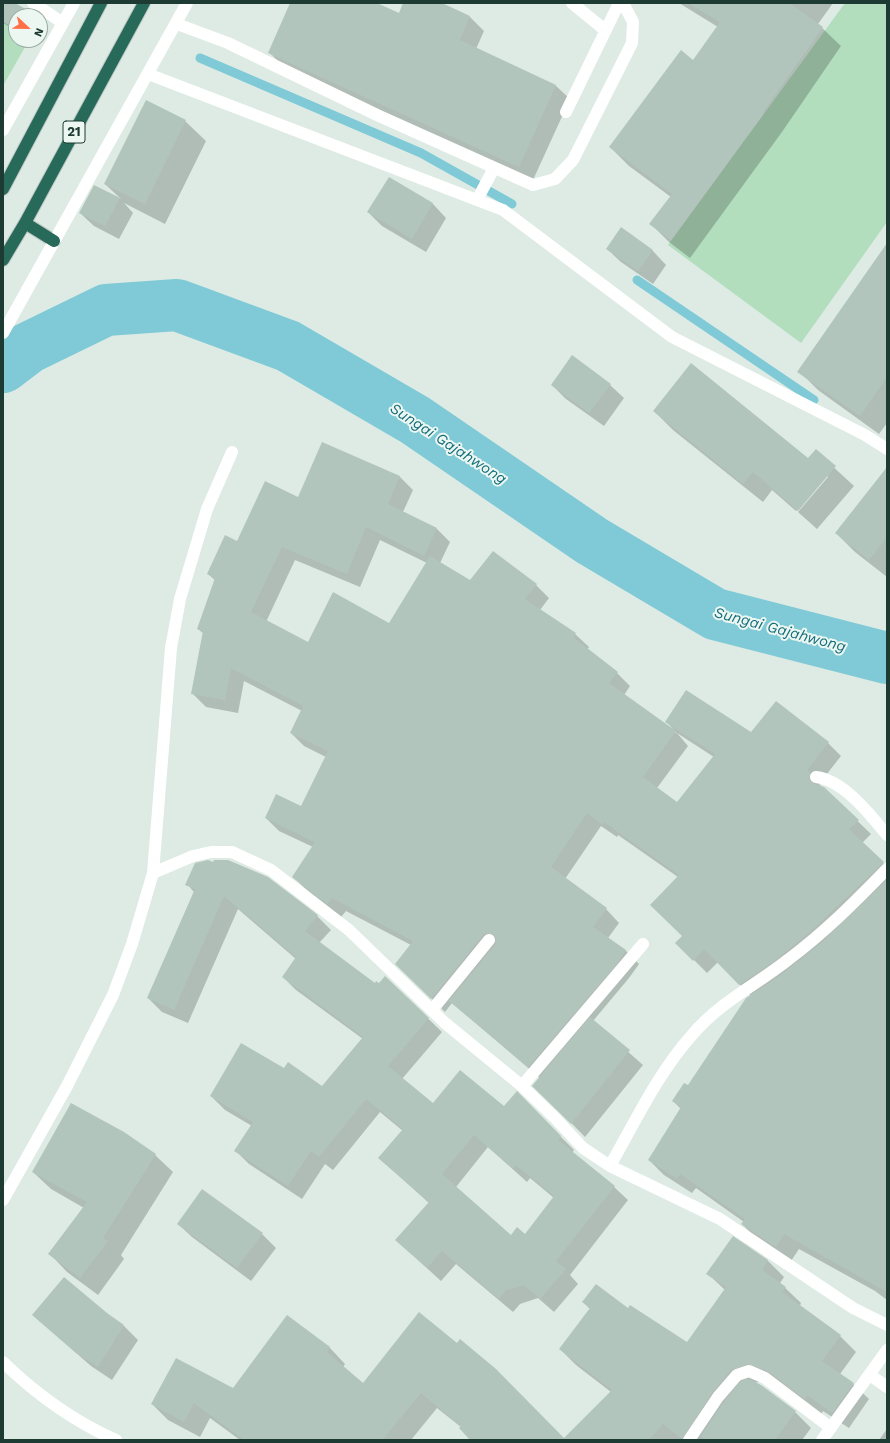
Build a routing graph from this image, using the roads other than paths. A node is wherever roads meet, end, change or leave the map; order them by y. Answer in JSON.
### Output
{"nodes":[{"id":1,"x":33,"y":3,"type":"edge"},
{"id":2,"x":74,"y":3,"type":"edge"},
{"id":3,"x":101,"y":3,"type":"edge"},
{"id":4,"x":144,"y":3,"type":"edge"},
{"id":5,"x":188,"y":3,"type":"edge"},
{"id":6,"x":572,"y":3,"type":"edge"},
{"id":7,"x":619,"y":3,"type":"edge"},
{"id":8,"x":623,"y":3,"type":"edge"},
{"id":9,"x":63,"y":22,"type":"junction"},
{"id":10,"x":177,"y":24,"type":"junction"},
{"id":11,"x":605,"y":30,"type":"junction"},
{"id":12,"x":148,"y":74,"type":"junction"},
{"id":13,"x":566,"y":112,"type":"dead end"},
{"id":14,"x":3,"y":130,"type":"edge"},
{"id":15,"x":492,"y":172,"type":"junction"},
{"id":16,"x":3,"y":189,"type":"edge"},
{"id":17,"x":479,"y":196,"type":"junction"},
{"id":18,"x":25,"y":223,"type":"junction"},
{"id":19,"x":54,"y":241,"type":"junction"},
{"id":20,"x":3,"y":260,"type":"edge"},
{"id":21,"x":3,"y":333,"type":"edge"},
{"id":22,"x":887,"y":449,"type":"edge"},
{"id":23,"x":232,"y":452,"type":"dead end"},
{"id":24,"x":816,"y":777,"type":"dead end"},
{"id":25,"x":887,"y":835,"type":"edge"},
{"id":26,"x":887,"y":869,"type":"edge"},
{"id":27,"x":153,"y":873,"type":"junction"},
{"id":28,"x":489,"y":940,"type":"dead end"},
{"id":29,"x":643,"y":944,"type":"dead end"},
{"id":30,"x":432,"y":1010,"type":"junction"},
{"id":31,"x":522,"y":1086,"type":"junction"},
{"id":32,"x":610,"y":1166,"type":"junction"},
{"id":33,"x":3,"y":1200,"type":"edge"},
{"id":34,"x":887,"y":1325,"type":"edge"},
{"id":35,"x":887,"y":1350,"type":"edge"},
{"id":36,"x":3,"y":1362,"type":"edge"},
{"id":37,"x":870,"y":1375,"type":"junction"},
{"id":38,"x":887,"y":1387,"type":"edge"},
{"id":39,"x":830,"y":1428,"type":"junction"},
{"id":40,"x":116,"y":1440,"type":"edge"},
{"id":41,"x":689,"y":1440,"type":"edge"},
{"id":42,"x":822,"y":1440,"type":"edge"}],
"edges":[{"from":1,"to":9,"type":"street"},
{"from":2,"to":9,"type":"street"},
{"from":3,"to":16,"type":"highway"},
{"from":4,"to":18,"type":"highway","number":"21"},
{"from":5,"to":10,"type":"street"},
{"from":6,"to":11,"type":"street"},
{"from":7,"to":11,"type":"street"},
{"from":8,"to":15,"type":"street"},
{"from":9,"to":14,"type":"street"},
{"from":10,"to":12,"type":"street"},
{"from":10,"to":15,"type":"street"},
{"from":11,"to":13,"type":"street"},
{"from":12,"to":17,"type":"street"},
{"from":12,"to":19,"type":"street"},
{"from":15,"to":17,"type":"street"},
{"from":17,"to":22,"type":"street"},
{"from":18,"to":19,"type":"highway"},
{"from":18,"to":20,"type":"highway","number":"21"},
{"from":19,"to":21,"type":"street"},
{"from":23,"to":27,"type":"street"},
{"from":24,"to":25,"type":"street"},
{"from":26,"to":32,"type":"street"},
{"from":27,"to":30,"type":"street"},
{"from":27,"to":33,"type":"street"},
{"from":28,"to":30,"type":"street"},
{"from":29,"to":31,"type":"street"},
{"from":30,"to":31,"type":"street"},
{"from":31,"to":32,"type":"street"},
{"from":32,"to":34,"type":"street"},
{"from":35,"to":37,"type":"street"},
{"from":36,"to":40,"type":"street"},
{"from":37,"to":38,"type":"street"},
{"from":37,"to":39,"type":"street"},
{"from":39,"to":41,"type":"street"},
{"from":39,"to":42,"type":"street"}]}
